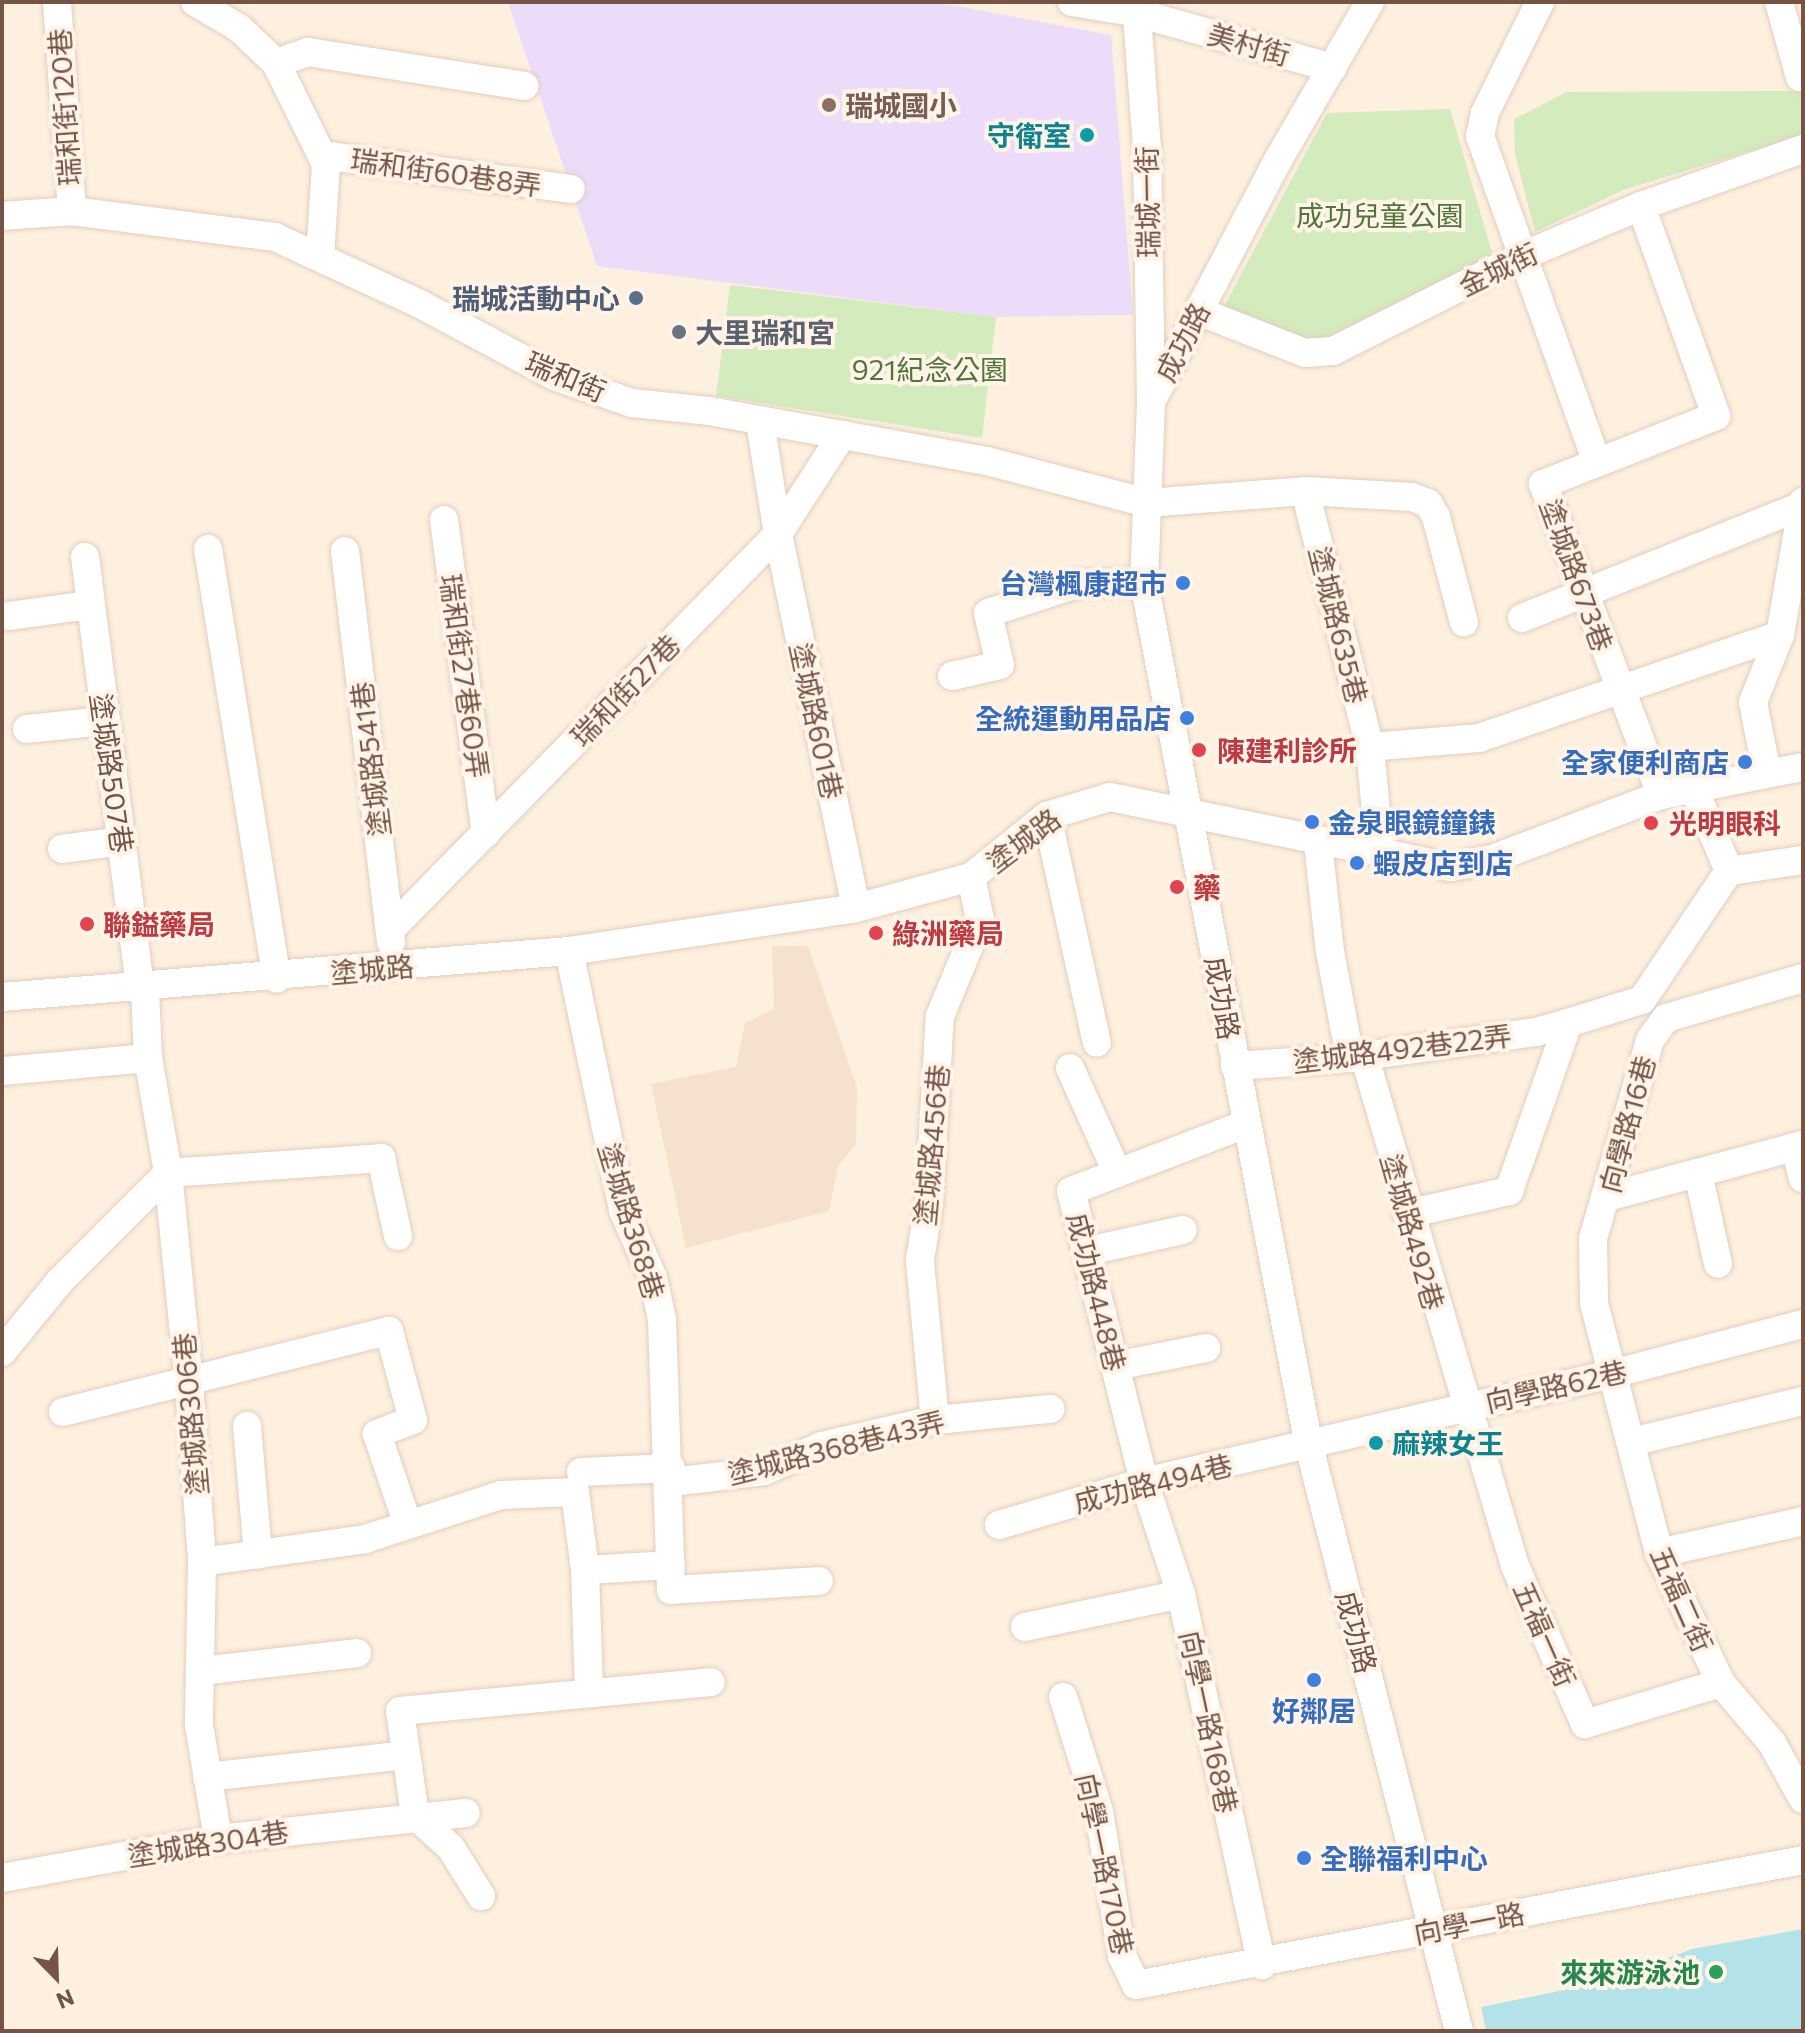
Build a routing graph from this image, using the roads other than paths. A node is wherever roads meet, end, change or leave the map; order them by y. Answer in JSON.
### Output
{"nodes":[{"id":1,"x":57,"y":2,"type":"edge"},
{"id":2,"x":195,"y":2,"type":"edge"},
{"id":3,"x":1072,"y":2,"type":"edge"},
{"id":4,"x":1370,"y":2,"type":"edge"},
{"id":5,"x":1540,"y":2,"type":"edge"},
{"id":6,"x":1779,"y":2,"type":"edge"},
{"id":7,"x":1137,"y":7,"type":"edge"},
{"id":8,"x":276,"y":63,"type":"junction"},
{"id":9,"x":1332,"y":68,"type":"junction"},
{"id":10,"x":1800,"y":77,"type":"dead end"},
{"id":11,"x":524,"y":86,"type":"dead end"},
{"id":12,"x":1803,"y":149,"type":"edge"},
{"id":13,"x":322,"y":155,"type":"junction"},
{"id":14,"x":571,"y":189,"type":"dead end"},
{"id":15,"x":1641,"y":206,"type":"junction"},
{"id":16,"x":72,"y":211,"type":"junction"},
{"id":17,"x":2,"y":216,"type":"edge"},
{"id":18,"x":320,"y":257,"type":"junction"},
{"id":19,"x":1520,"y":257,"type":"junction"},
{"id":20,"x":1198,"y":311,"type":"junction"},
{"id":21,"x":1151,"y":402,"type":"junction"},
{"id":22,"x":760,"y":422,"type":"junction"},
{"id":23,"x":842,"y":435,"type":"junction"},
{"id":24,"x":1596,"y":460,"type":"junction"},
{"id":25,"x":1305,"y":491,"type":"junction"},
{"id":26,"x":1147,"y":503,"type":"junction"},
{"id":27,"x":1802,"y":504,"type":"edge"},
{"id":28,"x":444,"y":520,"type":"dead end"},
{"id":29,"x":778,"y":534,"type":"junction"},
{"id":30,"x":208,"y":549,"type":"dead end"},
{"id":31,"x":345,"y":551,"type":"dead end"},
{"id":32,"x":85,"y":557,"type":"dead end"},
{"id":33,"x":1144,"y":582,"type":"junction"},
{"id":34,"x":1582,"y":593,"type":"junction"},
{"id":35,"x":89,"y":605,"type":"junction"},
{"id":36,"x":9,"y":616,"type":"dead end"},
{"id":37,"x":1522,"y":618,"type":"dead end"},
{"id":38,"x":1464,"y":622,"type":"dead end"},
{"id":39,"x":1780,"y":635,"type":"junction"},
{"id":40,"x":952,"y":676,"type":"dead end"},
{"id":41,"x":1621,"y":690,"type":"junction"},
{"id":42,"x":105,"y":721,"type":"junction"},
{"id":43,"x":27,"y":729,"type":"dead end"},
{"id":44,"x":1370,"y":747,"type":"junction"},
{"id":45,"x":1803,"y":767,"type":"edge"},
{"id":46,"x":1767,"y":773,"type":"junction"},
{"id":47,"x":1694,"y":789,"type":"junction"},
{"id":48,"x":1661,"y":795,"type":"junction"},
{"id":49,"x":1190,"y":813,"type":"junction"},
{"id":50,"x":1047,"y":816,"type":"junction"},
{"id":51,"x":486,"y":833,"type":"junction"},
{"id":52,"x":122,"y":841,"type":"junction"},
{"id":53,"x":1318,"y":843,"type":"junction"},
{"id":54,"x":62,"y":849,"type":"dead end"},
{"id":55,"x":1380,"y":854,"type":"junction"},
{"id":56,"x":1803,"y":860,"type":"edge"},
{"id":57,"x":1729,"y":871,"type":"junction"},
{"id":58,"x":971,"y":877,"type":"junction"},
{"id":59,"x":856,"y":908,"type":"junction"},
{"id":60,"x":390,"y":930,"type":"junction"},
{"id":61,"x":569,"y":951,"type":"junction"},
{"id":62,"x":393,"y":967,"type":"junction"},
{"id":63,"x":277,"y":978,"type":"junction"},
{"id":64,"x":1803,"y":978,"type":"edge"},
{"id":65,"x":142,"y":989,"type":"junction"},
{"id":66,"x":2,"y":997,"type":"edge"},
{"id":67,"x":1568,"y":1023,"type":"junction"},
{"id":68,"x":1097,"y":1043,"type":"dead end"},
{"id":69,"x":1357,"y":1056,"type":"junction"},
{"id":70,"x":148,"y":1058,"type":"junction"},
{"id":71,"x":1235,"y":1066,"type":"junction"},
{"id":72,"x":1070,"y":1068,"type":"dead end"},
{"id":73,"x":2,"y":1071,"type":"edge"},
{"id":74,"x":1246,"y":1124,"type":"junction"},
{"id":75,"x":1799,"y":1146,"type":"edge"},
{"id":76,"x":1116,"y":1170,"type":"junction"},
{"id":77,"x":168,"y":1173,"type":"junction"},
{"id":78,"x":1698,"y":1173,"type":"junction"},
{"id":79,"x":1803,"y":1178,"type":"edge"},
{"id":80,"x":1607,"y":1197,"type":"junction"},
{"id":81,"x":1407,"y":1214,"type":"junction"},
{"id":82,"x":1183,"y":1230,"type":"dead end"},
{"id":83,"x":398,"y":1236,"type":"dead end"},
{"id":84,"x":1088,"y":1251,"type":"junction"},
{"id":85,"x":1718,"y":1264,"type":"dead end"},
{"id":86,"x":1803,"y":1324,"type":"edge"},
{"id":87,"x":5,"y":1344,"type":"edge"},
{"id":88,"x":1206,"y":1348,"type":"dead end"},
{"id":89,"x":1115,"y":1366,"type":"junction"},
{"id":90,"x":1616,"y":1373,"type":"junction"},
{"id":91,"x":189,"y":1383,"type":"junction"},
{"id":92,"x":1803,"y":1401,"type":"edge"},
{"id":93,"x":1465,"y":1408,"type":"junction"},
{"id":94,"x":1050,"y":1409,"type":"dead end"},
{"id":95,"x":63,"y":1412,"type":"dead end"},
{"id":96,"x":935,"y":1420,"type":"junction"},
{"id":97,"x":247,"y":1426,"type":"dead end"},
{"id":98,"x":1631,"y":1442,"type":"junction"},
{"id":99,"x":1309,"y":1446,"type":"junction"},
{"id":100,"x":581,"y":1472,"type":"dead end"},
{"id":101,"x":671,"y":1475,"type":"junction"},
{"id":102,"x":1144,"y":1482,"type":"junction"},
{"id":103,"x":1803,"y":1521,"type":"edge"},
{"id":104,"x":407,"y":1522,"type":"junction"},
{"id":105,"x":999,"y":1525,"type":"dead end"},
{"id":106,"x":1659,"y":1553,"type":"junction"},
{"id":107,"x":258,"y":1555,"type":"junction"},
{"id":108,"x":202,"y":1562,"type":"junction"},
{"id":109,"x":585,"y":1570,"type":"junction"},
{"id":110,"x":671,"y":1578,"type":"junction"},
{"id":111,"x":819,"y":1581,"type":"dead end"},
{"id":112,"x":1181,"y":1594,"type":"junction"},
{"id":113,"x":1025,"y":1627,"type":"dead end"},
{"id":114,"x":357,"y":1653,"type":"dead end"},
{"id":115,"x":200,"y":1671,"type":"junction"},
{"id":116,"x":711,"y":1682,"type":"dead end"},
{"id":117,"x":1721,"y":1683,"type":"junction"},
{"id":118,"x":589,"y":1689,"type":"junction"},
{"id":119,"x":1063,"y":1697,"type":"dead end"},
{"id":120,"x":405,"y":1755,"type":"junction"},
{"id":121,"x":207,"y":1777,"type":"junction"},
{"id":122,"x":1803,"y":1799,"type":"edge"},
{"id":123,"x":466,"y":1813,"type":"dead end"},
{"id":124,"x":415,"y":1815,"type":"junction"},
{"id":125,"x":218,"y":1839,"type":"junction"},
{"id":126,"x":1803,"y":1860,"type":"edge"},
{"id":127,"x":2,"y":1878,"type":"edge"},
{"id":128,"x":481,"y":1896,"type":"dead end"},
{"id":129,"x":1435,"y":1929,"type":"junction"},
{"id":130,"x":1262,"y":1965,"type":"junction"},
{"id":131,"x":1136,"y":1985,"type":"joint"},
{"id":132,"x":1459,"y":2031,"type":"edge"}],
"edges":[{"from":1,"to":16,"type":"street","name":"瑞和街120巷"},
{"from":2,"to":8,"type":"street"},
{"from":3,"to":7,"type":"street","name":"美村街"},
{"from":4,"to":9,"type":"street","name":"成功路"},
{"from":5,"to":19,"type":"street"},
{"from":6,"to":10,"type":"street"},
{"from":7,"to":9,"type":"street","name":"美村街"},
{"from":7,"to":21,"type":"street","name":"瑞城一街"},
{"from":8,"to":11,"type":"street"},
{"from":8,"to":13,"type":"street"},
{"from":9,"to":20,"type":"street","name":"成功路"},
{"from":12,"to":15,"type":"street","name":"金城街"},
{"from":13,"to":14,"type":"street","name":"瑞和街60巷8弄"},
{"from":13,"to":18,"type":"street"},
{"from":15,"to":19,"type":"street","name":"金城街"},
{"from":15,"to":24,"type":"street","name":"塗城路673巷"},
{"from":16,"to":17,"type":"street","name":"瑞和街"},
{"from":16,"to":18,"type":"street","name":"瑞和街"},
{"from":18,"to":22,"type":"street","name":"瑞和街"},
{"from":19,"to":20,"type":"street","name":"金城街"},
{"from":19,"to":24,"type":"street"},
{"from":20,"to":21,"type":"street","name":"成功路"},
{"from":21,"to":26,"type":"street","name":"成功路"},
{"from":22,"to":23,"type":"street","name":"瑞和街"},
{"from":22,"to":29,"type":"street","name":"塗城路601巷"},
{"from":23,"to":26,"type":"street","name":"瑞和街"},
{"from":23,"to":29,"type":"street","name":"瑞和街27巷"},
{"from":24,"to":34,"type":"street","name":"塗城路673巷"},
{"from":25,"to":26,"type":"street","name":"瑞和街"},
{"from":25,"to":38,"type":"street","name":"瑞和街"},
{"from":25,"to":44,"type":"street","name":"塗城路635巷"},
{"from":26,"to":33,"type":"street","name":"成功路"},
{"from":27,"to":34,"type":"street"},
{"from":27,"to":39,"type":"street"},
{"from":28,"to":51,"type":"street","name":"瑞和街27巷60弄"},
{"from":29,"to":51,"type":"street","name":"瑞和街27巷"},
{"from":29,"to":59,"type":"street","name":"塗城路601巷"},
{"from":30,"to":63,"type":"street"},
{"from":31,"to":60,"type":"street","name":"塗城路541巷"},
{"from":32,"to":35,"type":"street","name":"塗城路507巷"},
{"from":33,"to":40,"type":"street"},
{"from":33,"to":49,"type":"street","name":"成功路"},
{"from":34,"to":37,"type":"street"},
{"from":34,"to":41,"type":"street","name":"塗城路673巷"},
{"from":35,"to":36,"type":"street"},
{"from":35,"to":42,"type":"street","name":"塗城路507巷"},
{"from":39,"to":41,"type":"street"},
{"from":39,"to":46,"type":"street"},
{"from":41,"to":44,"type":"street"},
{"from":41,"to":48,"type":"street","name":"塗城路673巷"},
{"from":42,"to":43,"type":"street"},
{"from":42,"to":52,"type":"street","name":"塗城路507巷"},
{"from":44,"to":55,"type":"street","name":"塗城路635巷"},
{"from":45,"to":46,"type":"street","name":"塗城路"},
{"from":46,"to":47,"type":"street","name":"塗城路"},
{"from":47,"to":48,"type":"street","name":"塗城路"},
{"from":47,"to":57,"type":"street"},
{"from":48,"to":55,"type":"street","name":"塗城路"},
{"from":49,"to":50,"type":"street","name":"塗城路"},
{"from":49,"to":53,"type":"street","name":"塗城路"},
{"from":49,"to":71,"type":"street","name":"成功路"},
{"from":50,"to":58,"type":"street","name":"塗城路"},
{"from":50,"to":68,"type":"street"},
{"from":51,"to":60,"type":"street","name":"瑞和街27巷"},
{"from":52,"to":54,"type":"street"},
{"from":52,"to":65,"type":"street","name":"塗城路507巷"},
{"from":53,"to":55,"type":"street","name":"塗城路"},
{"from":53,"to":69,"type":"street","name":"塗城路492巷"},
{"from":56,"to":57,"type":"street"},
{"from":57,"to":67,"type":"street","name":"塗城路492巷22弄"},
{"from":58,"to":59,"type":"street","name":"塗城路"},
{"from":58,"to":96,"type":"street","name":"塗城路456巷"},
{"from":59,"to":61,"type":"street","name":"塗城路"},
{"from":60,"to":62,"type":"street","name":"塗城路541巷"},
{"from":61,"to":62,"type":"street","name":"塗城路"},
{"from":61,"to":101,"type":"street","name":"塗城路368巷"},
{"from":62,"to":63,"type":"street","name":"塗城路"},
{"from":63,"to":65,"type":"street","name":"塗城路"},
{"from":64,"to":80,"type":"street","name":"向學路16巷"},
{"from":65,"to":66,"type":"street","name":"塗城路"},
{"from":65,"to":70,"type":"street","name":"塗城路306巷"},
{"from":67,"to":69,"type":"street","name":"塗城路492巷22弄"},
{"from":67,"to":81,"type":"street"},
{"from":69,"to":71,"type":"street","name":"塗城路492巷22弄"},
{"from":69,"to":81,"type":"street","name":"塗城路492巷"},
{"from":70,"to":73,"type":"street"},
{"from":70,"to":77,"type":"street","name":"塗城路306巷"},
{"from":71,"to":74,"type":"street","name":"成功路"},
{"from":72,"to":76,"type":"street"},
{"from":74,"to":76,"type":"street","name":"成功路448巷"},
{"from":74,"to":99,"type":"street","name":"成功路"},
{"from":75,"to":78,"type":"street"},
{"from":75,"to":79,"type":"street"},
{"from":76,"to":84,"type":"street","name":"成功路448巷"},
{"from":77,"to":83,"type":"street"},
{"from":77,"to":87,"type":"street"},
{"from":77,"to":91,"type":"street","name":"塗城路306巷"},
{"from":78,"to":80,"type":"street"},
{"from":78,"to":85,"type":"street"},
{"from":80,"to":90,"type":"street","name":"向學路16巷"},
{"from":81,"to":93,"type":"street","name":"塗城路492巷"},
{"from":82,"to":84,"type":"street"},
{"from":84,"to":89,"type":"street","name":"成功路448巷"},
{"from":86,"to":90,"type":"street","name":"向學路62巷"},
{"from":88,"to":89,"type":"street"},
{"from":89,"to":102,"type":"street","name":"成功路448巷"},
{"from":90,"to":93,"type":"street","name":"向學路62巷"},
{"from":90,"to":98,"type":"street","name":"五福二街"},
{"from":91,"to":95,"type":"street"},
{"from":91,"to":104,"type":"street"},
{"from":91,"to":108,"type":"street","name":"塗城路306巷"},
{"from":92,"to":98,"type":"street"},
{"from":93,"to":99,"type":"street","name":"向學路62巷"},
{"from":93,"to":117,"type":"street","name":"五福一街"},
{"from":94,"to":96,"type":"street","name":"塗城路368巷43弄"},
{"from":96,"to":101,"type":"street","name":"塗城路368巷43弄"},
{"from":97,"to":107,"type":"street"},
{"from":98,"to":106,"type":"street","name":"五福二街"},
{"from":99,"to":102,"type":"street","name":"成功路494巷"},
{"from":99,"to":129,"type":"street","name":"成功路"},
{"from":100,"to":101,"type":"street","name":"塗城路368巷43弄"},
{"from":101,"to":110,"type":"street","name":"塗城路368巷"},
{"from":102,"to":105,"type":"street","name":"成功路494巷"},
{"from":102,"to":112,"type":"street","name":"向學一路168巷"},
{"from":103,"to":106,"type":"street"},
{"from":104,"to":107,"type":"street"},
{"from":104,"to":109,"type":"street"},
{"from":106,"to":117,"type":"street","name":"五福二街"},
{"from":107,"to":108,"type":"street"},
{"from":108,"to":115,"type":"street","name":"塗城路306巷"},
{"from":109,"to":110,"type":"street"},
{"from":109,"to":118,"type":"street"},
{"from":110,"to":111,"type":"street"},
{"from":112,"to":113,"type":"street"},
{"from":112,"to":130,"type":"street","name":"向學一路168巷"},
{"from":114,"to":115,"type":"street"},
{"from":115,"to":121,"type":"street","name":"塗城路306巷"},
{"from":116,"to":118,"type":"street"},
{"from":117,"to":122,"type":"street","name":"五福二街"},
{"from":118,"to":120,"type":"street"},
{"from":119,"to":131,"type":"street","name":"向學一路170巷"},
{"from":120,"to":121,"type":"street"},
{"from":120,"to":124,"type":"street"},
{"from":121,"to":125,"type":"street","name":"塗城路306巷"},
{"from":123,"to":124,"type":"street","name":"塗城路304巷"},
{"from":124,"to":125,"type":"street","name":"塗城路304巷"},
{"from":124,"to":128,"type":"street"},
{"from":125,"to":127,"type":"street","name":"塗城路304巷"},
{"from":126,"to":129,"type":"street","name":"向學一路"},
{"from":129,"to":130,"type":"street","name":"向學一路"},
{"from":129,"to":132,"type":"street","name":"成功路"},
{"from":130,"to":131,"type":"street","name":"向學一路"}]}
